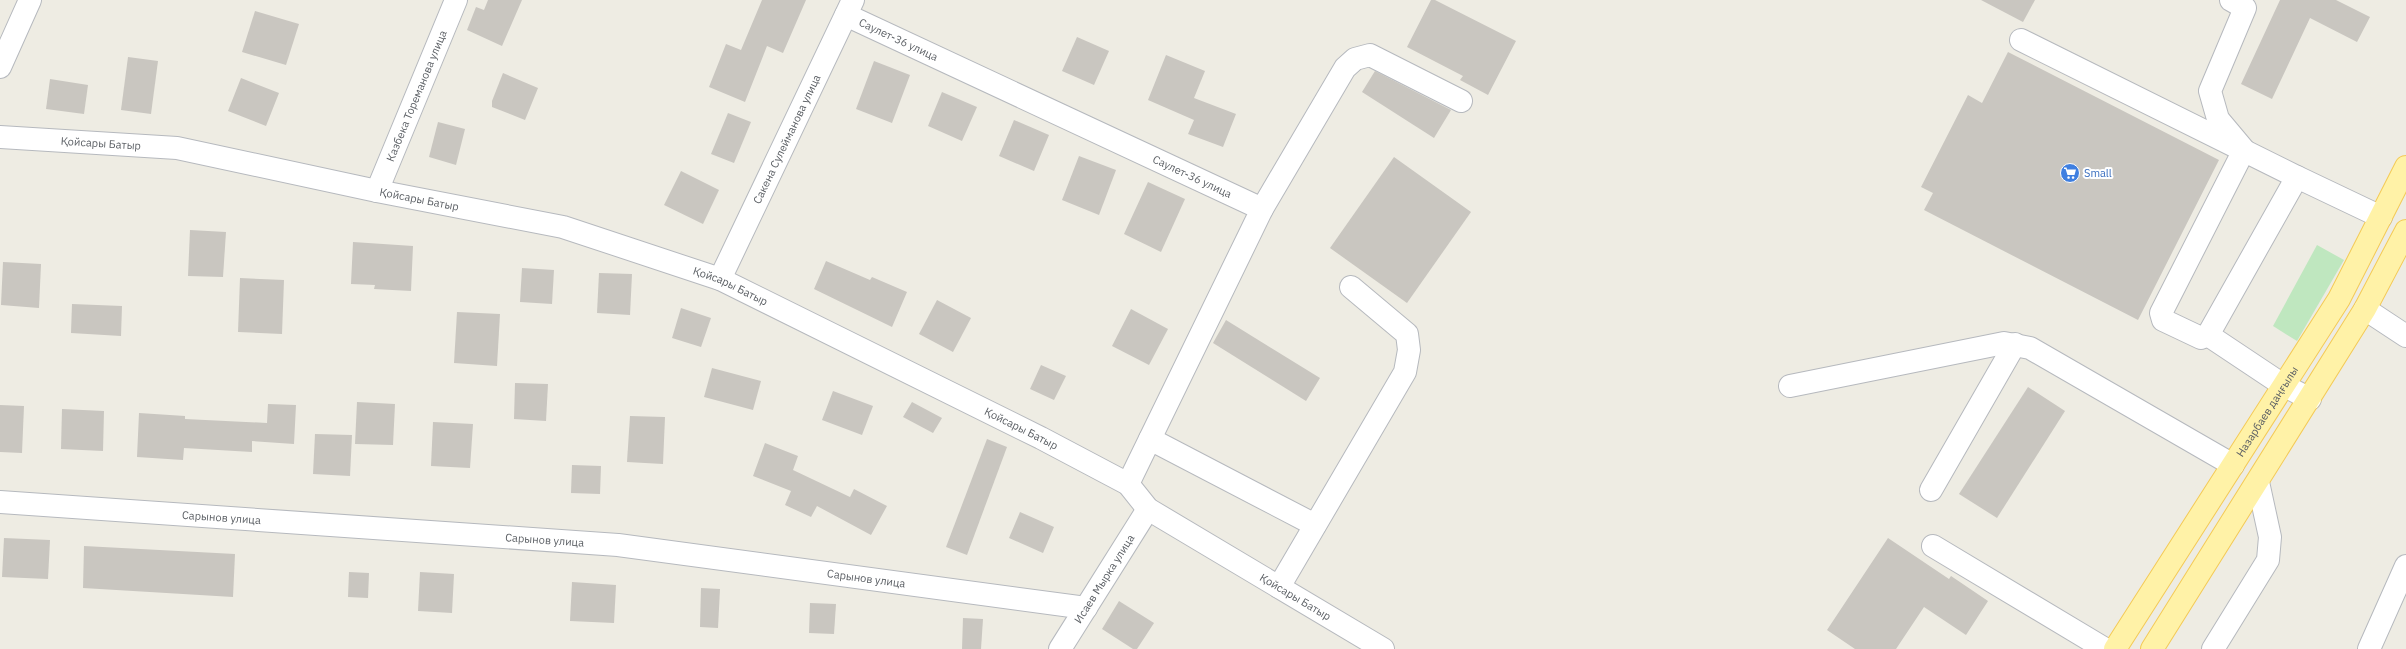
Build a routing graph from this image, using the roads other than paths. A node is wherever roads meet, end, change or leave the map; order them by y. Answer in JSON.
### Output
{"nodes":[{"id":1,"x":30,"y":0,"type":"edge"},
{"id":2,"x":456,"y":0,"type":"edge"},
{"id":3,"x":2231,"y":0,"type":"edge"},
{"id":4,"x":850,"y":8,"type":"edge"},
{"id":5,"x":2021,"y":40,"type":"dead end"},
{"id":6,"x":0,"y":67,"type":"edge"},
{"id":7,"x":1461,"y":101,"type":"dead end"},
{"id":8,"x":0,"y":137,"type":"edge"},
{"id":9,"x":2244,"y":150,"type":"junction"},
{"id":10,"x":2406,"y":167,"type":"edge"},
{"id":11,"x":2297,"y":177,"type":"junction"},
{"id":12,"x":377,"y":191,"type":"junction"},
{"id":13,"x":1262,"y":209,"type":"junction"},
{"id":14,"x":2381,"y":217,"type":"junction"},
{"id":15,"x":2406,"y":231,"type":"edge"},
{"id":16,"x":720,"y":279,"type":"junction"},
{"id":17,"x":1352,"y":287,"type":"dead end"},
{"id":18,"x":2365,"y":309,"type":"junction"},
{"id":19,"x":2208,"y":335,"type":"junction"},
{"id":20,"x":2406,"y":336,"type":"edge"},
{"id":21,"x":2016,"y":344,"type":"junction"},
{"id":22,"x":2283,"y":385,"type":"junction"},
{"id":23,"x":1790,"y":386,"type":"dead end"},
{"id":24,"x":2310,"y":399,"type":"junction"},
{"id":25,"x":1150,"y":439,"type":"junction"},
{"id":26,"x":2233,"y":465,"type":"junction"},
{"id":27,"x":2258,"y":482,"type":"junction"},
{"id":28,"x":1128,"y":484,"type":"junction"},
{"id":29,"x":1931,"y":490,"type":"dead end"},
{"id":30,"x":0,"y":502,"type":"edge"},
{"id":31,"x":1148,"y":509,"type":"junction"},
{"id":32,"x":1316,"y":526,"type":"junction"},
{"id":33,"x":1933,"y":546,"type":"dead end"},
{"id":34,"x":2406,"y":566,"type":"edge"},
{"id":35,"x":1279,"y":587,"type":"junction"},
{"id":36,"x":1086,"y":608,"type":"junction"},
{"id":37,"x":1060,"y":649,"type":"edge"},
{"id":38,"x":1383,"y":649,"type":"edge"},
{"id":39,"x":2105,"y":649,"type":"edge"},
{"id":40,"x":2115,"y":649,"type":"edge"},
{"id":41,"x":2152,"y":649,"type":"edge"},
{"id":42,"x":2213,"y":649,"type":"edge"},
{"id":43,"x":2369,"y":649,"type":"edge"}],
"edges":[{"from":1,"to":6,"type":"street"},
{"from":2,"to":12,"type":"street","name":"Казбека Тореманова улица"},
{"from":3,"to":9,"type":"street"},
{"from":4,"to":13,"type":"street","name":"Саулет-36 улица"},
{"from":4,"to":16,"type":"street","name":"Сакена Сулейманова улица"},
{"from":5,"to":9,"type":"street"},
{"from":7,"to":13,"type":"street"},
{"from":8,"to":12,"type":"street","name":"Қойсары Батыр"},
{"from":9,"to":11,"type":"street"},
{"from":9,"to":19,"type":"street"},
{"from":10,"to":14,"type":"main road","name":"Назарбаев даңғылы"},
{"from":11,"to":14,"type":"street"},
{"from":11,"to":19,"type":"street"},
{"from":12,"to":16,"type":"street","name":"Қойсары Батыр"},
{"from":13,"to":25,"type":"street"},
{"from":14,"to":22,"type":"main road","name":"Назарбаев даңғылы"},
{"from":15,"to":18,"type":"main road"},
{"from":16,"to":28,"type":"street","name":"Қойсары Батыр"},
{"from":17,"to":32,"type":"street"},
{"from":18,"to":20,"type":"street"},
{"from":18,"to":24,"type":"main road"},
{"from":19,"to":22,"type":"street"},
{"from":21,"to":23,"type":"street"},
{"from":21,"to":26,"type":"street"},
{"from":21,"to":29,"type":"street"},
{"from":22,"to":24,"type":"street"},
{"from":22,"to":26,"type":"main road","name":"Назарбаев даңғылы"},
{"from":24,"to":27,"type":"main road"},
{"from":25,"to":28,"type":"street"},
{"from":25,"to":32,"type":"street"},
{"from":26,"to":27,"type":"main road"},
{"from":26,"to":40,"type":"main road","name":"Назарбаев даңғылы"},
{"from":27,"to":41,"type":"main road"},
{"from":27,"to":42,"type":"street"},
{"from":28,"to":31,"type":"street","name":"Қойсары Батыр"},
{"from":30,"to":36,"type":"street","name":"Сарынов улица"},
{"from":31,"to":35,"type":"street","name":"Қойсары Батыр"},
{"from":31,"to":36,"type":"street","name":"Исаев Мырка улица"},
{"from":32,"to":35,"type":"street"},
{"from":33,"to":39,"type":"street"},
{"from":34,"to":43,"type":"street"},
{"from":35,"to":38,"type":"street","name":"Қойсары Батыр"},
{"from":36,"to":37,"type":"street","name":"Исаев Мырка улица"}]}
